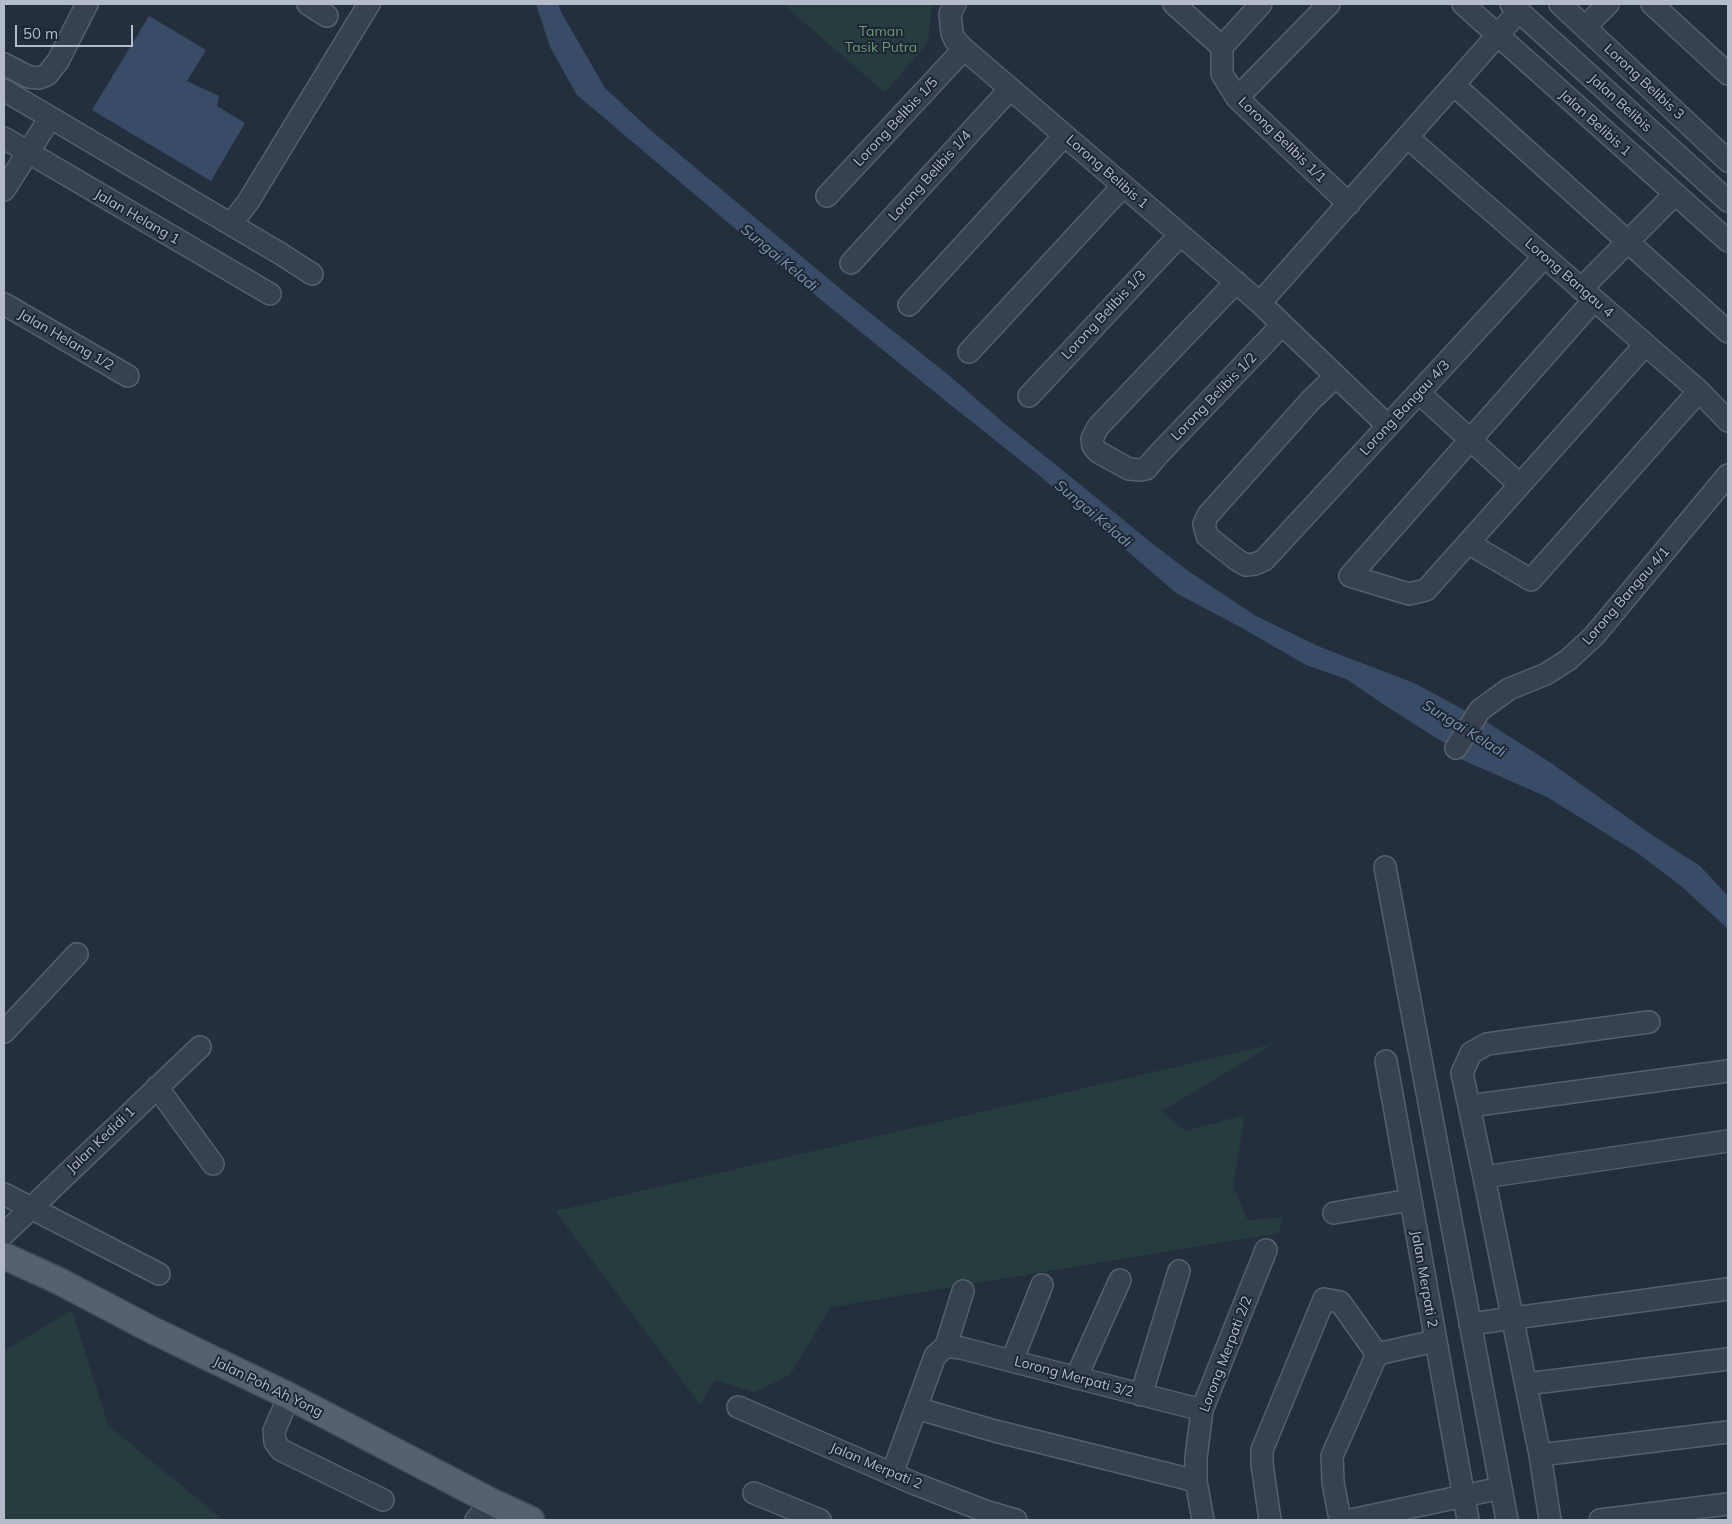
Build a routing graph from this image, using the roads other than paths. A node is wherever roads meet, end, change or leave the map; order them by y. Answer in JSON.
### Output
{"nodes":[{"id":1,"x":87,"y":4,"type":"edge"},
{"id":2,"x":308,"y":4,"type":"edge"},
{"id":3,"x":369,"y":4,"type":"edge"},
{"id":4,"x":955,"y":4,"type":"edge"},
{"id":5,"x":1174,"y":4,"type":"edge"},
{"id":6,"x":1261,"y":4,"type":"edge"},
{"id":7,"x":1329,"y":4,"type":"edge"},
{"id":8,"x":1463,"y":4,"type":"edge"},
{"id":9,"x":1560,"y":4,"type":"edge"},
{"id":10,"x":1608,"y":4,"type":"edge"},
{"id":11,"x":1652,"y":4,"type":"edge"},
{"id":12,"x":1515,"y":8,"type":"edge"},
{"id":13,"x":327,"y":16,"type":"dead end"},
{"id":14,"x":1585,"y":26,"type":"junction"},
{"id":15,"x":1498,"y":36,"type":"junction"},
{"id":16,"x":959,"y":44,"type":"junction"},
{"id":17,"x":1222,"y":47,"type":"junction"},
{"id":18,"x":4,"y":64,"type":"edge"},
{"id":19,"x":1728,"y":74,"type":"edge"},
{"id":20,"x":1454,"y":85,"type":"junction"},
{"id":21,"x":1010,"y":89,"type":"junction"},
{"id":22,"x":4,"y":90,"type":"edge"},
{"id":23,"x":1237,"y":98,"type":"junction"},
{"id":24,"x":50,"y":118,"type":"junction"},
{"id":25,"x":1064,"y":136,"type":"junction"},
{"id":26,"x":1407,"y":137,"type":"junction"},
{"id":27,"x":4,"y":138,"type":"edge"},
{"id":28,"x":28,"y":153,"type":"junction"},
{"id":29,"x":1728,"y":160,"type":"edge"},
{"id":30,"x":1123,"y":186,"type":"junction"},
{"id":31,"x":4,"y":190,"type":"edge"},
{"id":32,"x":1675,"y":194,"type":"junction"},
{"id":33,"x":827,"y":196,"type":"dead end"},
{"id":34,"x":1728,"y":201,"type":"edge"},
{"id":35,"x":1349,"y":204,"type":"junction"},
{"id":36,"x":230,"y":224,"type":"junction"},
{"id":37,"x":1180,"y":234,"type":"junction"},
{"id":38,"x":1728,"y":241,"type":"edge"},
{"id":39,"x":1628,"y":242,"type":"junction"},
{"id":40,"x":1544,"y":257,"type":"junction"},
{"id":41,"x":851,"y":263,"type":"dead end"},
{"id":42,"x":312,"y":274,"type":"dead end"},
{"id":43,"x":1236,"y":282,"type":"junction"},
{"id":44,"x":270,"y":294,"type":"dead end"},
{"id":45,"x":1587,"y":294,"type":"junction"},
{"id":46,"x":1260,"y":303,"type":"junction"},
{"id":47,"x":4,"y":304,"type":"edge"},
{"id":48,"x":908,"y":305,"type":"dead end"},
{"id":49,"x":1282,"y":325,"type":"junction"},
{"id":50,"x":1728,"y":332,"type":"edge"},
{"id":51,"x":1645,"y":344,"type":"junction"},
{"id":52,"x":969,"y":352,"type":"dead end"},
{"id":53,"x":128,"y":376,"type":"dead end"},
{"id":54,"x":1336,"y":376,"type":"junction"},
{"id":55,"x":1699,"y":391,"type":"junction"},
{"id":56,"x":1419,"y":393,"type":"junction"},
{"id":57,"x":1029,"y":396,"type":"dead end"},
{"id":58,"x":1728,"y":421,"type":"edge"},
{"id":59,"x":1388,"y":426,"type":"junction"},
{"id":60,"x":1470,"y":439,"type":"junction"},
{"id":61,"x":1728,"y":475,"type":"edge"},
{"id":62,"x":1520,"y":485,"type":"junction"},
{"id":63,"x":1468,"y":543,"type":"junction"},
{"id":64,"x":1456,"y":748,"type":"dead end"},
{"id":65,"x":1385,"y":867,"type":"dead end"},
{"id":66,"x":77,"y":954,"type":"dead end"},
{"id":67,"x":1649,"y":1022,"type":"dead end"},
{"id":68,"x":4,"y":1032,"type":"edge"},
{"id":69,"x":200,"y":1047,"type":"dead end"},
{"id":70,"x":1386,"y":1061,"type":"dead end"},
{"id":71,"x":1728,"y":1071,"type":"edge"},
{"id":72,"x":157,"y":1087,"type":"junction"},
{"id":73,"x":1469,"y":1106,"type":"junction"},
{"id":74,"x":1728,"y":1141,"type":"edge"},
{"id":75,"x":214,"y":1164,"type":"dead end"},
{"id":76,"x":1484,"y":1177,"type":"junction"},
{"id":77,"x":4,"y":1194,"type":"edge"},
{"id":78,"x":1410,"y":1200,"type":"junction"},
{"id":79,"x":30,"y":1208,"type":"junction"},
{"id":80,"x":1334,"y":1213,"type":"dead end"},
{"id":81,"x":4,"y":1234,"type":"edge"},
{"id":82,"x":1266,"y":1250,"type":"dead end"},
{"id":83,"x":4,"y":1256,"type":"edge"},
{"id":84,"x":1179,"y":1271,"type":"dead end"},
{"id":85,"x":159,"y":1274,"type":"dead end"},
{"id":86,"x":1120,"y":1280,"type":"dead end"},
{"id":87,"x":1042,"y":1285,"type":"dead end"},
{"id":88,"x":1728,"y":1289,"type":"edge"},
{"id":89,"x":963,"y":1292,"type":"dead end"},
{"id":90,"x":1513,"y":1318,"type":"junction"},
{"id":91,"x":1470,"y":1324,"type":"junction"},
{"id":92,"x":1435,"y":1341,"type":"junction"},
{"id":93,"x":946,"y":1346,"type":"junction"},
{"id":94,"x":1377,"y":1354,"type":"junction"},
{"id":95,"x":1728,"y":1359,"type":"edge"},
{"id":96,"x":1012,"y":1361,"type":"junction"},
{"id":97,"x":1076,"y":1378,"type":"junction"},
{"id":98,"x":1526,"y":1384,"type":"junction"},
{"id":99,"x":1141,"y":1395,"type":"junction"},
{"id":100,"x":288,"y":1396,"type":"junction"},
{"id":101,"x":738,"y":1407,"type":"dead end"},
{"id":102,"x":916,"y":1408,"type":"junction"},
{"id":103,"x":1202,"y":1410,"type":"junction"},
{"id":104,"x":1728,"y":1432,"type":"edge"},
{"id":105,"x":1540,"y":1455,"type":"junction"},
{"id":106,"x":892,"y":1474,"type":"junction"},
{"id":107,"x":1196,"y":1481,"type":"junction"},
{"id":108,"x":1501,"y":1488,"type":"junction"},
{"id":109,"x":754,"y":1493,"type":"dead end"},
{"id":110,"x":1463,"y":1496,"type":"junction"},
{"id":111,"x":383,"y":1500,"type":"dead end"},
{"id":112,"x":1728,"y":1504,"type":"edge"},
{"id":113,"x":484,"y":1511,"type":"edge"},
{"id":114,"x":531,"y":1520,"type":"edge"},
{"id":115,"x":820,"y":1520,"type":"edge"},
{"id":116,"x":1016,"y":1520,"type":"edge"},
{"id":117,"x":1203,"y":1520,"type":"edge"},
{"id":118,"x":1270,"y":1520,"type":"edge"},
{"id":119,"x":1340,"y":1520,"type":"edge"},
{"id":120,"x":1351,"y":1520,"type":"edge"},
{"id":121,"x":1468,"y":1520,"type":"edge"},
{"id":122,"x":1507,"y":1520,"type":"edge"},
{"id":123,"x":1550,"y":1520,"type":"edge"},
{"id":124,"x":1600,"y":1520,"type":"edge"}],
"edges":[{"from":1,"to":18,"type":"street"},
{"from":2,"to":13,"type":"street"},
{"from":3,"to":36,"type":"street"},
{"from":4,"to":16,"type":"street"},
{"from":5,"to":17,"type":"street"},
{"from":6,"to":17,"type":"street"},
{"from":7,"to":23,"type":"street"},
{"from":8,"to":15,"type":"street","name":"Jalan Belibis 1"},
{"from":9,"to":14,"type":"street","name":"Lorong Belibis 3"},
{"from":10,"to":14,"type":"street"},
{"from":11,"to":19,"type":"street"},
{"from":12,"to":15,"type":"street"},
{"from":12,"to":34,"type":"street","name":"Jalan Belibis"},
{"from":14,"to":29,"type":"street","name":"Lorong Belibis 3"},
{"from":15,"to":20,"type":"street"},
{"from":15,"to":32,"type":"street","name":"Jalan Belibis 1"},
{"from":16,"to":21,"type":"street","name":"Lorong Belibis 1"},
{"from":16,"to":33,"type":"street","name":"Lorong Belibis 1/5"},
{"from":17,"to":23,"type":"street","name":"Lorong Belibis 1/1"},
{"from":20,"to":26,"type":"street"},
{"from":20,"to":39,"type":"street"},
{"from":21,"to":25,"type":"street","name":"Lorong Belibis 1"},
{"from":21,"to":41,"type":"street","name":"Lorong Belibis 1/4"},
{"from":22,"to":24,"type":"street"},
{"from":23,"to":35,"type":"street","name":"Lorong Belibis 1/1"},
{"from":24,"to":28,"type":"street"},
{"from":24,"to":36,"type":"street"},
{"from":25,"to":30,"type":"street","name":"Lorong Belibis 1"},
{"from":25,"to":48,"type":"street"},
{"from":26,"to":35,"type":"street"},
{"from":26,"to":40,"type":"street","name":"Lorong Bangau 4"},
{"from":27,"to":28,"type":"street","name":"Jalan Helang 1"},
{"from":28,"to":31,"type":"street"},
{"from":28,"to":44,"type":"street","name":"Jalan Helang 1"},
{"from":30,"to":37,"type":"street","name":"Lorong Belibis 1"},
{"from":30,"to":52,"type":"street"},
{"from":32,"to":38,"type":"street","name":"Jalan Belibis 1"},
{"from":32,"to":39,"type":"street"},
{"from":35,"to":46,"type":"street"},
{"from":36,"to":42,"type":"street"},
{"from":37,"to":43,"type":"street","name":"Lorong Belibis 1"},
{"from":37,"to":57,"type":"street","name":"Lorong Belibis 1/3"},
{"from":39,"to":45,"type":"street"},
{"from":39,"to":50,"type":"street"},
{"from":40,"to":45,"type":"street","name":"Lorong Bangau 4"},
{"from":40,"to":56,"type":"street","name":"Lorong Bangau 4/3"},
{"from":43,"to":46,"type":"street","name":"Lorong Belibis 1"},
{"from":43,"to":49,"type":"street","name":"Lorong Belibis 1/2"},
{"from":45,"to":51,"type":"street","name":"Lorong Bangau 4"},
{"from":45,"to":60,"type":"street"},
{"from":46,"to":49,"type":"street","name":"Lorong Belibis 1"},
{"from":47,"to":53,"type":"street","name":"Jalan Helang 1/2"},
{"from":49,"to":54,"type":"street","name":"Lorong Belibis 1"},
{"from":51,"to":55,"type":"street","name":"Lorong Bangau 4"},
{"from":51,"to":62,"type":"street"},
{"from":54,"to":59,"type":"street","name":"Lorong Belibis 1"},
{"from":54,"to":59,"type":"street","name":"Lorong Bangau 4/3"},
{"from":55,"to":58,"type":"street","name":"Lorong Bangau 4"},
{"from":55,"to":63,"type":"street"},
{"from":56,"to":59,"type":"street","name":"Lorong Bangau 4/3"},
{"from":56,"to":60,"type":"street"},
{"from":60,"to":62,"type":"street"},
{"from":60,"to":63,"type":"street"},
{"from":61,"to":64,"type":"street","name":"Lorong Bangau 4/1"},
{"from":62,"to":63,"type":"street"},
{"from":65,"to":91,"type":"street"},
{"from":66,"to":68,"type":"street"},
{"from":67,"to":73,"type":"street"},
{"from":69,"to":72,"type":"street","name":"Jalan Kedidi 1"},
{"from":70,"to":78,"type":"street","name":"Jalan Merpati 2"},
{"from":71,"to":73,"type":"street"},
{"from":72,"to":75,"type":"street"},
{"from":72,"to":79,"type":"street","name":"Jalan Kedidi 1"},
{"from":73,"to":76,"type":"street"},
{"from":74,"to":76,"type":"street"},
{"from":76,"to":90,"type":"street"},
{"from":77,"to":79,"type":"street"},
{"from":78,"to":80,"type":"street"},
{"from":78,"to":92,"type":"street","name":"Jalan Merpati 2"},
{"from":79,"to":81,"type":"street","name":"Jalan Kedidi 1"},
{"from":79,"to":85,"type":"street"},
{"from":82,"to":103,"type":"street","name":"Lorong Merpati 2/2"},
{"from":83,"to":100,"type":"main road","name":"Jalan Poh Ah Yong"},
{"from":84,"to":99,"type":"street"},
{"from":86,"to":97,"type":"street"},
{"from":87,"to":96,"type":"street"},
{"from":88,"to":90,"type":"street"},
{"from":89,"to":93,"type":"street"},
{"from":90,"to":91,"type":"street"},
{"from":90,"to":98,"type":"street"},
{"from":91,"to":108,"type":"street"},
{"from":92,"to":94,"type":"street"},
{"from":92,"to":110,"type":"street","name":"Jalan Merpati 2"},
{"from":93,"to":96,"type":"street","name":"Lorong Merpati 3/2"},
{"from":93,"to":102,"type":"street"},
{"from":94,"to":118,"type":"street"},
{"from":94,"to":119,"type":"street"},
{"from":95,"to":98,"type":"street"},
{"from":96,"to":97,"type":"street","name":"Lorong Merpati 3/2"},
{"from":97,"to":99,"type":"street","name":"Lorong Merpati 3/2"},
{"from":98,"to":105,"type":"street"},
{"from":99,"to":103,"type":"street","name":"Lorong Merpati 3/2"},
{"from":100,"to":111,"type":"street"},
{"from":100,"to":113,"type":"main road","name":"Jalan Poh Ah Yong"},
{"from":101,"to":106,"type":"street","name":"Jalan Merpati 2"},
{"from":102,"to":106,"type":"street"},
{"from":102,"to":107,"type":"street"},
{"from":103,"to":107,"type":"street","name":"Lorong Merpati 2/2"},
{"from":104,"to":105,"type":"street"},
{"from":105,"to":123,"type":"street"},
{"from":106,"to":116,"type":"street","name":"Jalan Merpati 2"},
{"from":107,"to":117,"type":"street","name":"Lorong Merpati 2/2"},
{"from":108,"to":110,"type":"street"},
{"from":108,"to":122,"type":"street"},
{"from":109,"to":115,"type":"street"},
{"from":110,"to":120,"type":"street"},
{"from":110,"to":121,"type":"street","name":"Jalan Merpati 2"},
{"from":112,"to":124,"type":"street"},
{"from":113,"to":114,"type":"main road","name":"Jalan Poh Ah Yong"}]}
